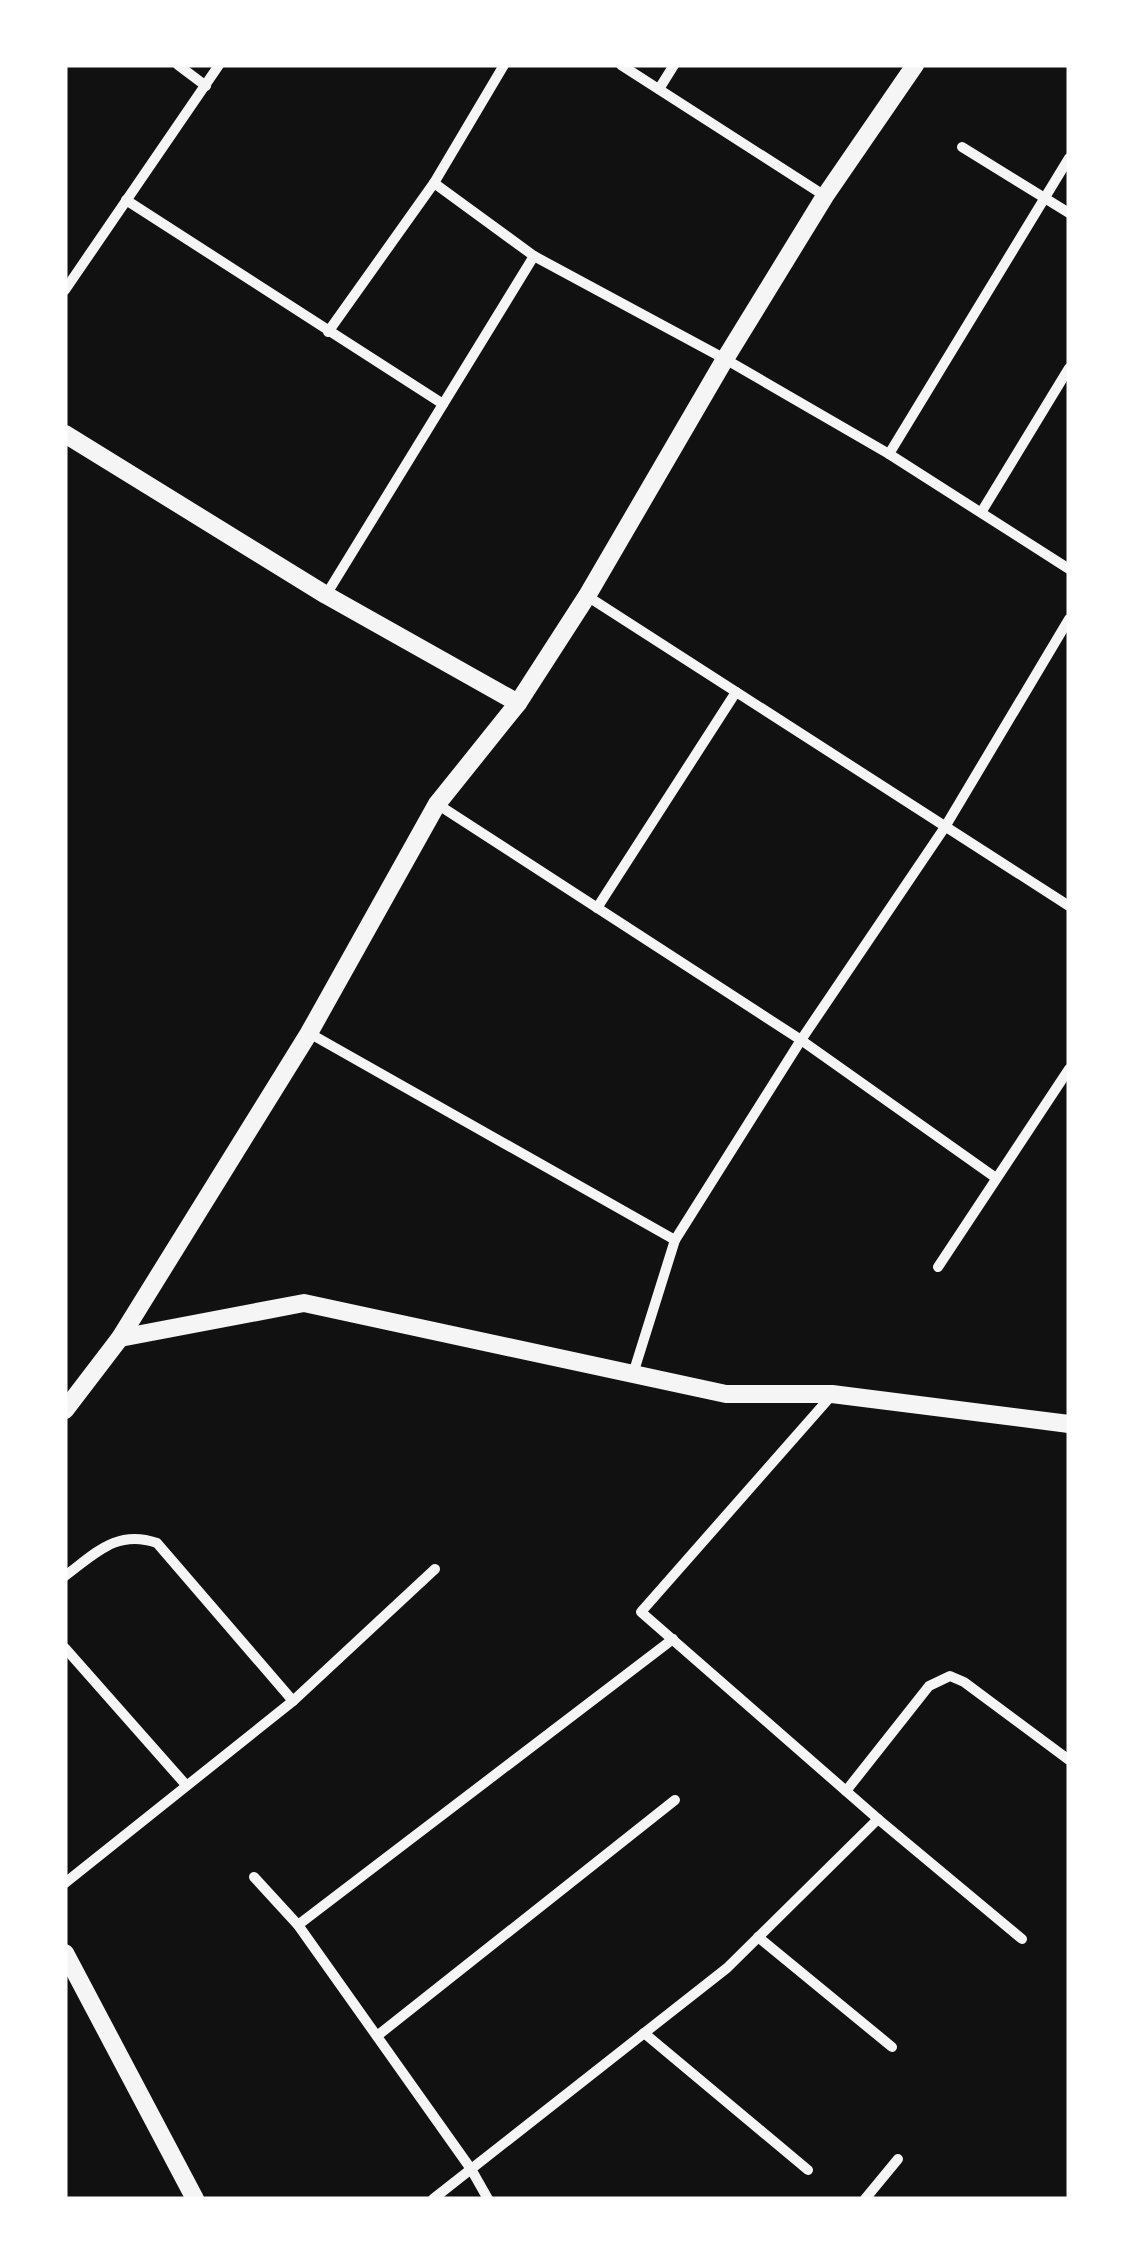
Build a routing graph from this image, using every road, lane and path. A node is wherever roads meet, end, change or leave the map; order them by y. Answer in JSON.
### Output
{"nodes":[{"id":1,"x":178,"y":65,"type":"edge"},
{"id":2,"x":219,"y":65,"type":"edge"},
{"id":3,"x":504,"y":65,"type":"edge"},
{"id":4,"x":621,"y":65,"type":"edge"},
{"id":5,"x":674,"y":65,"type":"edge"},
{"id":6,"x":915,"y":65,"type":"edge"},
{"id":7,"x":206,"y":86,"type":"junction"},
{"id":8,"x":659,"y":89,"type":"junction"},
{"id":9,"x":962,"y":146,"type":"dead end"},
{"id":10,"x":1069,"y":158,"type":"edge"},
{"id":11,"x":434,"y":183,"type":"junction"},
{"id":12,"x":825,"y":196,"type":"junction"},
{"id":13,"x":1044,"y":198,"type":"junction"},
{"id":14,"x":126,"y":200,"type":"junction"},
{"id":15,"x":1069,"y":214,"type":"edge"},
{"id":16,"x":534,"y":256,"type":"junction"},
{"id":17,"x":65,"y":290,"type":"edge"},
{"id":18,"x":328,"y":332,"type":"junction"},
{"id":19,"x":725,"y":359,"type":"junction"},
{"id":20,"x":1069,"y":368,"type":"edge"},
{"id":21,"x":443,"y":404,"type":"junction"},
{"id":22,"x":65,"y":434,"type":"edge"},
{"id":23,"x":889,"y":454,"type":"junction"},
{"id":24,"x":982,"y":511,"type":"junction"},
{"id":25,"x":1069,"y":569,"type":"edge"},
{"id":26,"x":326,"y":595,"type":"junction"},
{"id":27,"x":587,"y":596,"type":"junction"},
{"id":28,"x":1069,"y":619,"type":"edge"},
{"id":29,"x":736,"y":692,"type":"junction"},
{"id":30,"x":518,"y":703,"type":"junction"},
{"id":31,"x":437,"y":804,"type":"junction"},
{"id":32,"x":945,"y":827,"type":"junction"},
{"id":33,"x":1069,"y":906,"type":"edge"},
{"id":34,"x":597,"y":908,"type":"junction"},
{"id":35,"x":309,"y":1033,"type":"junction"},
{"id":36,"x":801,"y":1040,"type":"junction"},
{"id":37,"x":1069,"y":1069,"type":"edge"},
{"id":38,"x":996,"y":1178,"type":"junction"},
{"id":39,"x":675,"y":1240,"type":"junction"},
{"id":40,"x":938,"y":1268,"type":"dead end"},
{"id":41,"x":120,"y":1338,"type":"junction"},
{"id":42,"x":632,"y":1374,"type":"junction"},
{"id":43,"x":832,"y":1394,"type":"junction"},
{"id":44,"x":65,"y":1410,"type":"edge"},
{"id":45,"x":1069,"y":1424,"type":"edge"},
{"id":46,"x":435,"y":1569,"type":"dead end"},
{"id":47,"x":65,"y":1576,"type":"edge"},
{"id":48,"x":673,"y":1639,"type":"junction"},
{"id":49,"x":65,"y":1648,"type":"edge"},
{"id":50,"x":293,"y":1702,"type":"junction"},
{"id":51,"x":1069,"y":1760,"type":"edge"},
{"id":52,"x":186,"y":1784,"type":"junction"},
{"id":53,"x":846,"y":1791,"type":"junction"},
{"id":54,"x":675,"y":1800,"type":"dead end"},
{"id":55,"x":878,"y":1819,"type":"junction"},
{"id":56,"x":254,"y":1877,"type":"dead end"},
{"id":57,"x":65,"y":1883,"type":"edge"},
{"id":58,"x":298,"y":1924,"type":"junction"},
{"id":59,"x":758,"y":1937,"type":"junction"},
{"id":60,"x":1022,"y":1938,"type":"dead end"},
{"id":61,"x":65,"y":1953,"type":"edge"},
{"id":62,"x":644,"y":2033,"type":"junction"},
{"id":63,"x":377,"y":2036,"type":"junction"},
{"id":64,"x":892,"y":2048,"type":"dead end"},
{"id":65,"x":898,"y":2159,"type":"dead end"},
{"id":66,"x":471,"y":2169,"type":"junction"},
{"id":67,"x":808,"y":2170,"type":"dead end"},
{"id":68,"x":194,"y":2199,"type":"edge"},
{"id":69,"x":433,"y":2199,"type":"edge"},
{"id":70,"x":488,"y":2199,"type":"edge"},
{"id":71,"x":865,"y":2199,"type":"edge"}],
"edges":[{"from":1,"to":7,"type":"street"},
{"from":2,"to":7,"type":"street"},
{"from":3,"to":11,"type":"street"},
{"from":4,"to":8,"type":"street"},
{"from":5,"to":8,"type":"street"},
{"from":6,"to":12,"type":"street"},
{"from":7,"to":14,"type":"street"},
{"from":8,"to":12,"type":"street"},
{"from":9,"to":13,"type":"street"},
{"from":10,"to":13,"type":"street"},
{"from":11,"to":16,"type":"street"},
{"from":11,"to":18,"type":"street"},
{"from":12,"to":19,"type":"street"},
{"from":13,"to":15,"type":"street"},
{"from":13,"to":23,"type":"street"},
{"from":14,"to":17,"type":"street"},
{"from":14,"to":18,"type":"street"},
{"from":16,"to":19,"type":"street"},
{"from":16,"to":21,"type":"street"},
{"from":18,"to":21,"type":"street"},
{"from":19,"to":23,"type":"street"},
{"from":19,"to":27,"type":"street"},
{"from":20,"to":24,"type":"street"},
{"from":21,"to":26,"type":"street"},
{"from":22,"to":26,"type":"street"},
{"from":23,"to":24,"type":"street"},
{"from":24,"to":25,"type":"street"},
{"from":26,"to":30,"type":"street"},
{"from":27,"to":29,"type":"street"},
{"from":27,"to":30,"type":"street"},
{"from":28,"to":32,"type":"street"},
{"from":29,"to":32,"type":"street"},
{"from":29,"to":34,"type":"street"},
{"from":30,"to":31,"type":"street"},
{"from":31,"to":34,"type":"street"},
{"from":31,"to":35,"type":"street"},
{"from":32,"to":33,"type":"street"},
{"from":32,"to":36,"type":"street"},
{"from":34,"to":36,"type":"street"},
{"from":35,"to":39,"type":"street"},
{"from":35,"to":41,"type":"street"},
{"from":36,"to":38,"type":"street"},
{"from":36,"to":39,"type":"street"},
{"from":37,"to":38,"type":"street"},
{"from":38,"to":40,"type":"street"},
{"from":39,"to":42,"type":"street"},
{"from":41,"to":42,"type":"street"},
{"from":41,"to":44,"type":"street"},
{"from":42,"to":43,"type":"street"},
{"from":43,"to":45,"type":"street"},
{"from":43,"to":48,"type":"street"},
{"from":46,"to":50,"type":"street"},
{"from":47,"to":50,"type":"street"},
{"from":48,"to":53,"type":"street"},
{"from":48,"to":58,"type":"street"},
{"from":49,"to":52,"type":"street"},
{"from":50,"to":52,"type":"street"},
{"from":51,"to":53,"type":"street"},
{"from":52,"to":57,"type":"street"},
{"from":53,"to":55,"type":"street"},
{"from":54,"to":63,"type":"street"},
{"from":55,"to":59,"type":"street"},
{"from":55,"to":60,"type":"street"},
{"from":56,"to":58,"type":"street"},
{"from":58,"to":63,"type":"street"},
{"from":59,"to":62,"type":"street"},
{"from":59,"to":64,"type":"street"},
{"from":61,"to":68,"type":"street"},
{"from":62,"to":66,"type":"street"},
{"from":62,"to":67,"type":"street"},
{"from":63,"to":66,"type":"street"},
{"from":65,"to":71,"type":"street"},
{"from":66,"to":69,"type":"street"},
{"from":66,"to":70,"type":"street"}]}
